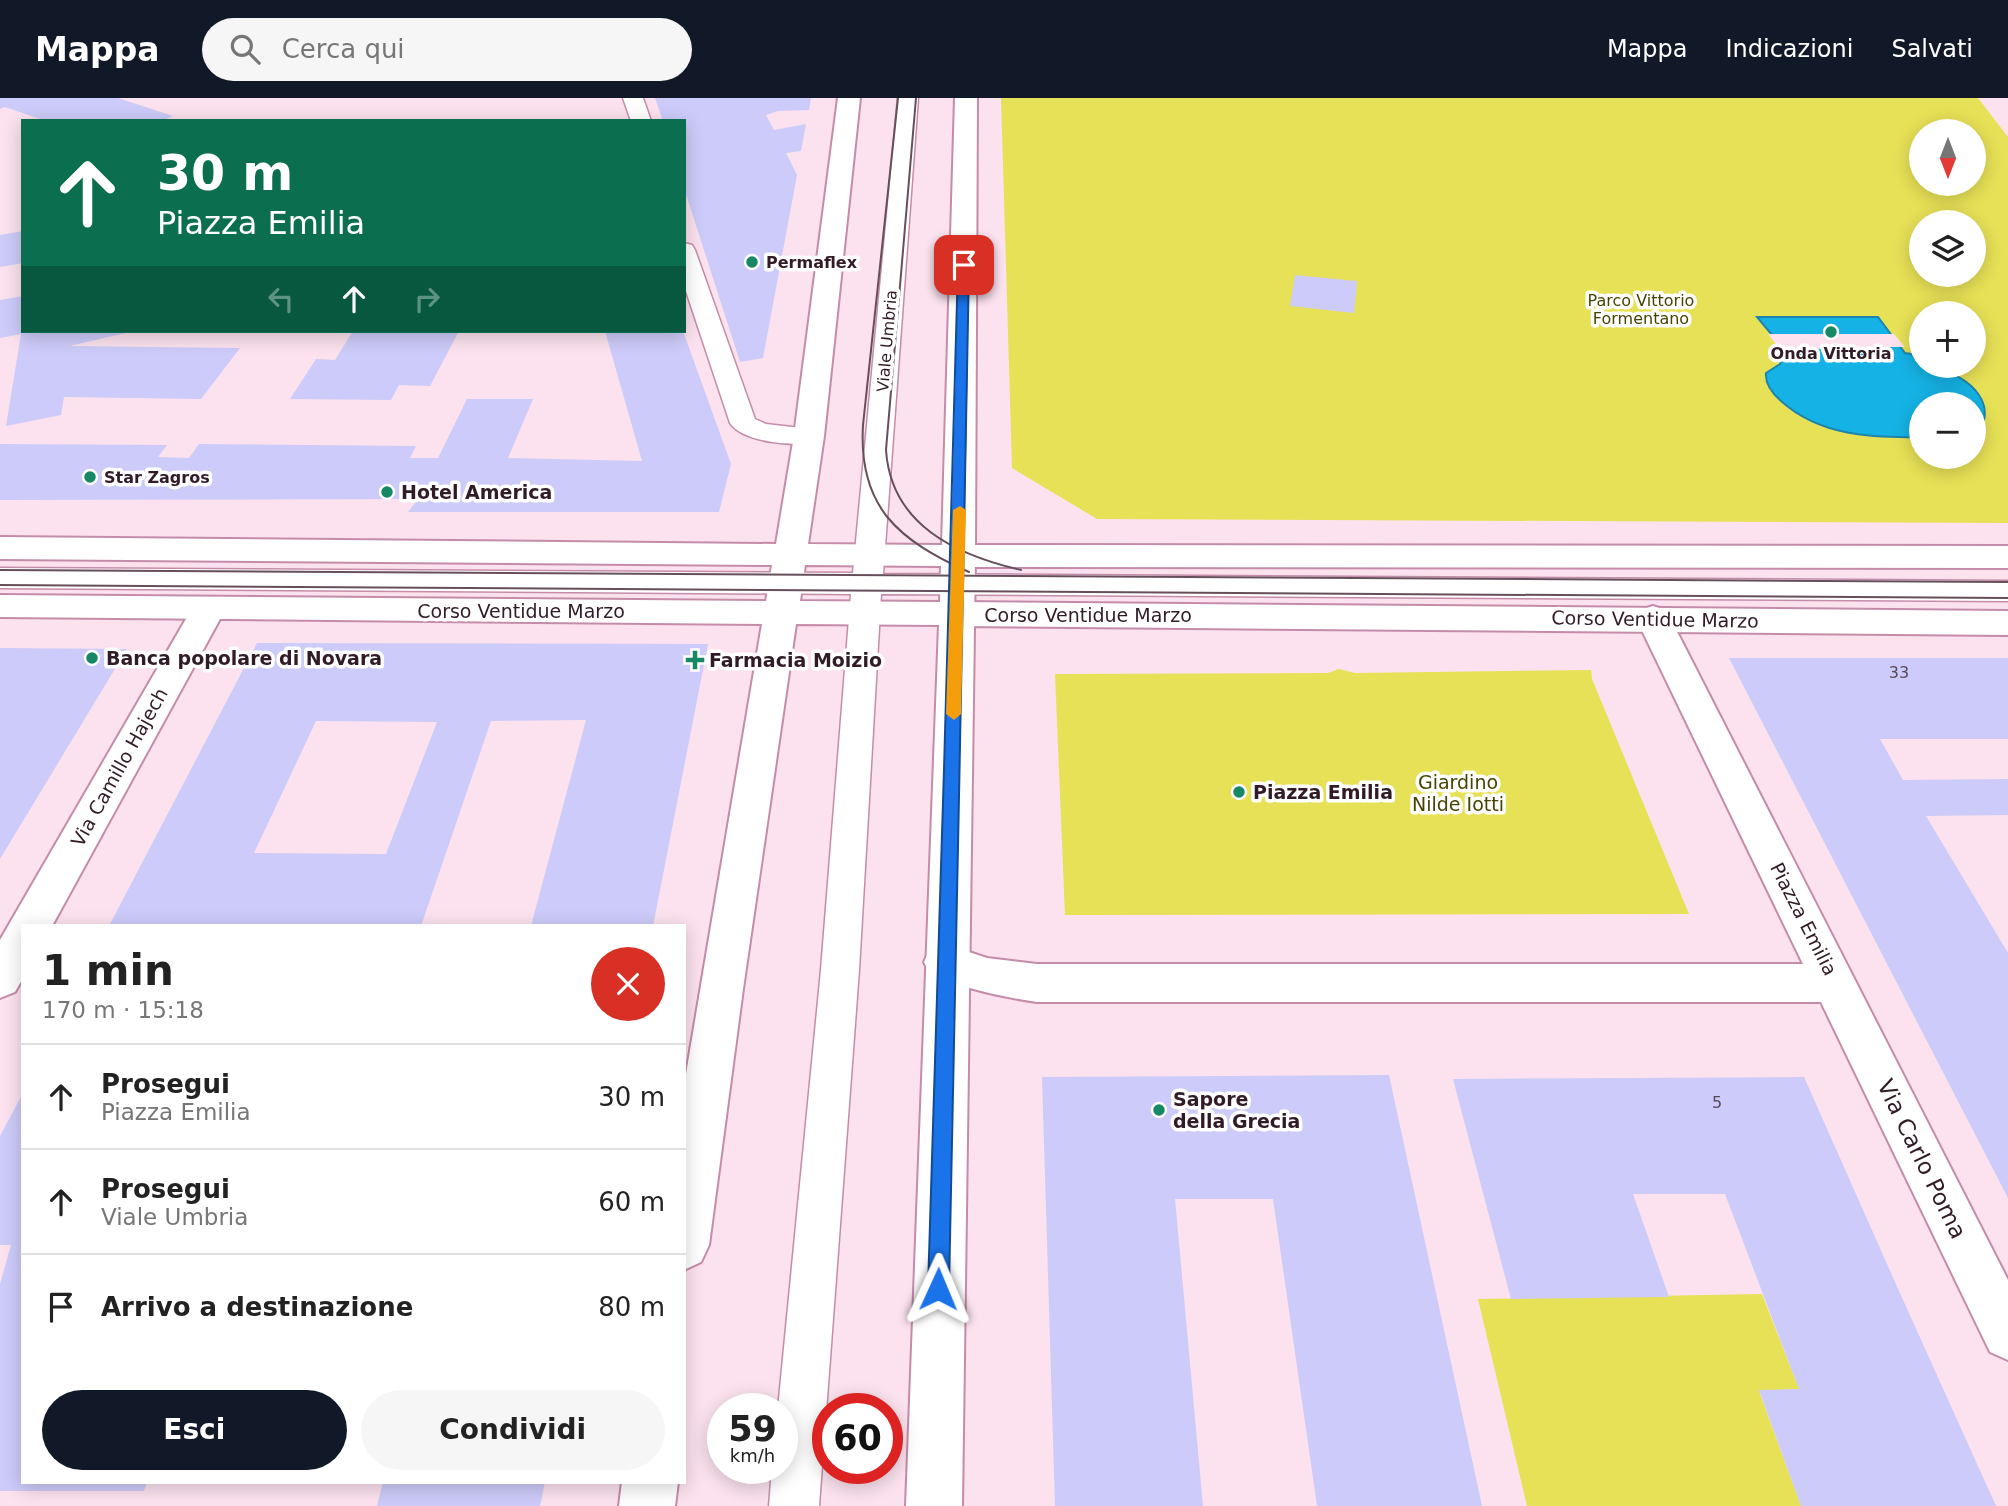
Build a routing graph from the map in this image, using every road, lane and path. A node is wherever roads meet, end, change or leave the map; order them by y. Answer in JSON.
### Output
{"nodes":[{"id":1,"x":633,"y":98,"type":"edge"},
{"id":2,"x":849,"y":98,"type":"edge"},
{"id":3,"x":908,"y":98,"type":"edge"},
{"id":4,"x":966,"y":98,"type":"edge"},
{"id":5,"x":639,"y":119,"type":"edge"},
{"id":6,"x":686,"y":256,"type":"edge"},
{"id":7,"x":809,"y":436,"type":"junction"},
{"id":8,"x":0,"y":548,"type":"edge"},
{"id":9,"x":2008,"y":557,"type":"edge"},
{"id":10,"x":0,"y":578,"type":"edge"},
{"id":11,"x":786,"y":584,"type":"junction"},
{"id":12,"x":867,"y":584,"type":"junction"},
{"id":13,"x":958,"y":585,"type":"junction"},
{"id":14,"x":2008,"y":591,"type":"edge"},
{"id":15,"x":0,"y":606,"type":"edge"},
{"id":16,"x":209,"y":608,"type":"junction"},
{"id":17,"x":1653,"y":618,"type":"junction"},
{"id":18,"x":2008,"y":623,"type":"edge"},
{"id":19,"x":31,"y":924,"type":"edge"},
{"id":20,"x":21,"y":942,"type":"edge"},
{"id":21,"x":945,"y":962,"type":"junction"},
{"id":22,"x":0,"y":979,"type":"edge"},
{"id":23,"x":1836,"y":983,"type":"junction"},
{"id":24,"x":686,"y":1231,"type":"edge"},
{"id":25,"x":2008,"y":1334,"type":"edge"},
{"id":26,"x":650,"y":1484,"type":"edge"},
{"id":27,"x":647,"y":1506,"type":"edge"},
{"id":28,"x":794,"y":1506,"type":"edge"},
{"id":29,"x":933,"y":1506,"type":"edge"}],
"edges":[{"from":1,"to":5,"type":"lane"},
{"from":2,"to":7,"type":"main road"},
{"from":3,"to":12,"type":"lane","name":"Viale Umbria"},
{"from":4,"to":13,"type":"main road"},
{"from":6,"to":7,"type":"lane"},
{"from":7,"to":11,"type":"main road"},
{"from":8,"to":11,"type":"main road","name":"Corso Ventidue Marzo"},
{"from":9,"to":13,"type":"main road","name":"Corso Ventidue Marzo"},
{"from":10,"to":11,"type":"lane"},
{"from":11,"to":12,"type":"main road","name":"Corso Ventidue Marzo"},
{"from":11,"to":12,"type":"main road","name":"Corso Ventidue Marzo"},
{"from":11,"to":16,"type":"main road","name":"Corso Ventidue Marzo"},
{"from":11,"to":24,"type":"main road"},
{"from":12,"to":13,"type":"main road","name":"Corso Ventidue Marzo"},
{"from":12,"to":13,"type":"main road","name":"Corso Ventidue Marzo"},
{"from":12,"to":28,"type":"lane","name":"Viale Umbria"},
{"from":13,"to":14,"type":"lane","name":"Corso Ventidue Marzo"},
{"from":13,"to":17,"type":"main road","name":"Corso Ventidue Marzo"},
{"from":13,"to":21,"type":"main road"},
{"from":15,"to":16,"type":"main road","name":"Corso Ventidue Marzo"},
{"from":16,"to":19,"type":"main road","name":"Via Camillo Hajech"},
{"from":17,"to":18,"type":"main road","name":"Corso Ventidue Marzo"},
{"from":17,"to":23,"type":"main road","name":"Piazza Emilia"},
{"from":20,"to":22,"type":"main road"},
{"from":21,"to":23,"type":"main road","name":"Piazza Emilia"},
{"from":21,"to":29,"type":"main road"},
{"from":23,"to":25,"type":"main road","name":"Via Carlo Poma"},
{"from":26,"to":27,"type":"main road"}]}
